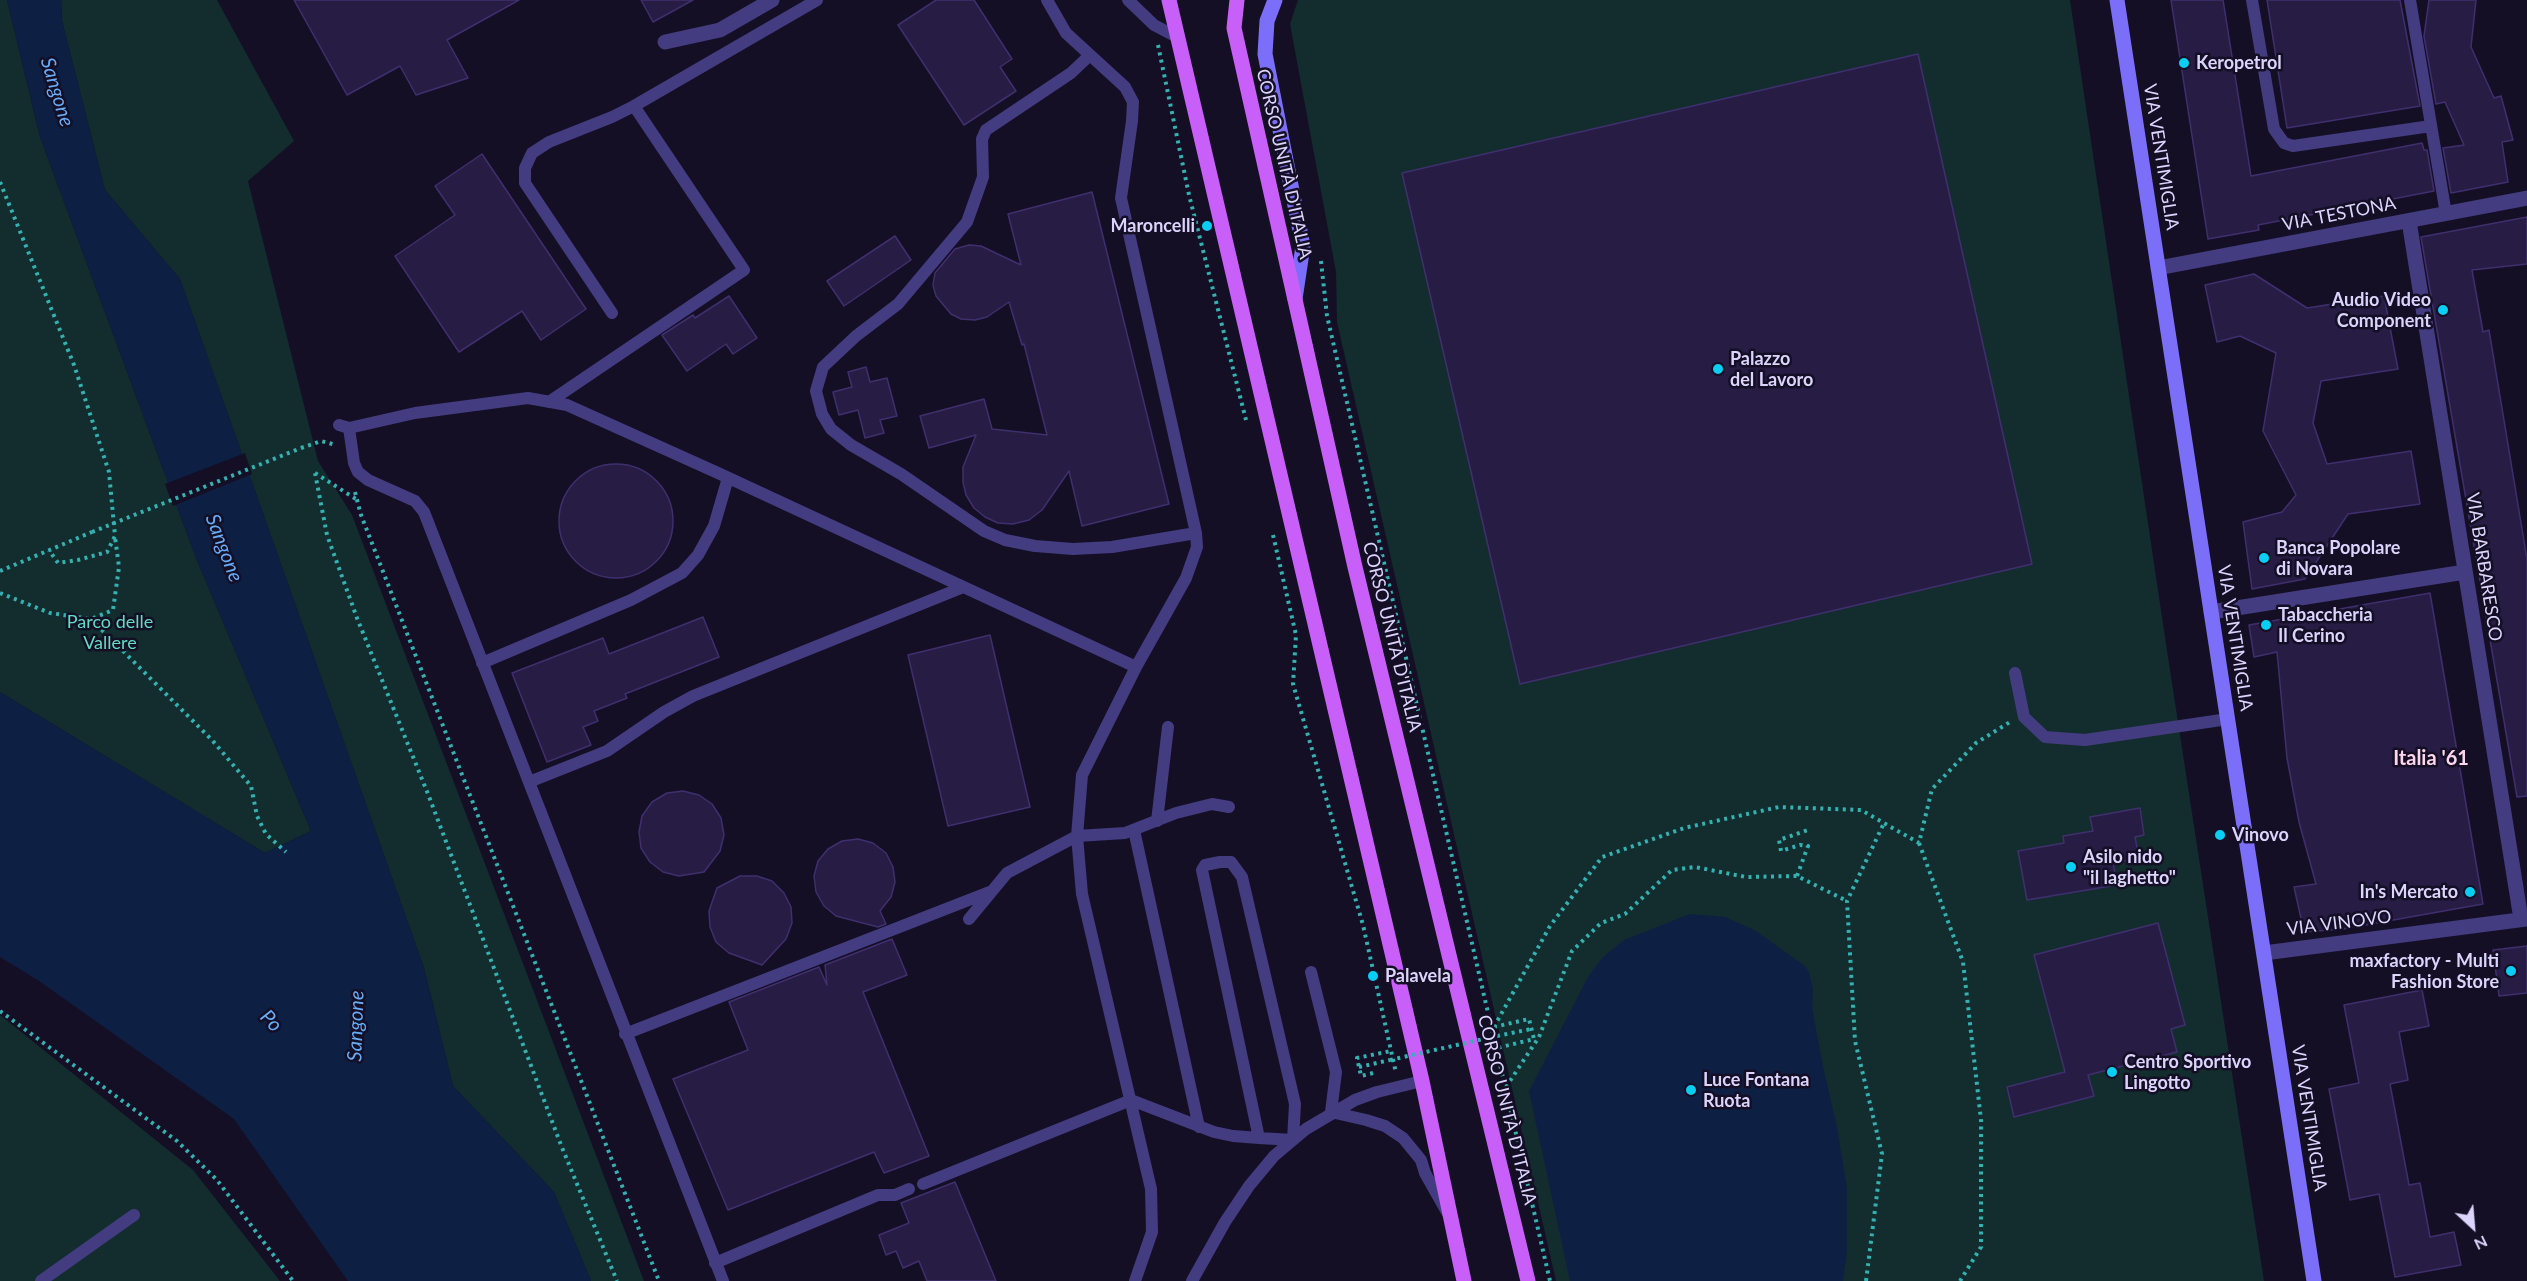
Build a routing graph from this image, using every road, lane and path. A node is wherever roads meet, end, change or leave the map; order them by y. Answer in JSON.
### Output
{"nodes":[{"id":1,"x":816,"y":0,"type":"edge"},
{"id":2,"x":1047,"y":0,"type":"edge"},
{"id":3,"x":1128,"y":0,"type":"edge"},
{"id":4,"x":1169,"y":0,"type":"edge"},
{"id":5,"x":1237,"y":0,"type":"edge"},
{"id":6,"x":1275,"y":0,"type":"edge"},
{"id":7,"x":2117,"y":0,"type":"edge"},
{"id":8,"x":2252,"y":0,"type":"edge"},
{"id":9,"x":2410,"y":0,"type":"edge"},
{"id":10,"x":762,"y":2,"type":"edge"},
{"id":11,"x":1154,"y":25,"type":"junction"},
{"id":12,"x":1178,"y":37,"type":"junction"},
{"id":13,"x":665,"y":42,"type":"dead end"},
{"id":14,"x":1090,"y":55,"type":"junction"},
{"id":15,"x":634,"y":106,"type":"junction"},
{"id":16,"x":2431,"y":126,"type":"junction"},
{"id":17,"x":0,"y":182,"type":"edge"},
{"id":18,"x":2527,"y":198,"type":"edge"},
{"id":19,"x":2446,"y":214,"type":"junction"},
{"id":20,"x":2409,"y":221,"type":"junction"},
{"id":21,"x":1321,"y":259,"type":"dead end"},
{"id":22,"x":2158,"y":268,"type":"junction"},
{"id":23,"x":1295,"y":299,"type":"junction"},
{"id":24,"x":612,"y":313,"type":"dead end"},
{"id":25,"x":549,"y":402,"type":"junction"},
{"id":26,"x":1248,"y":429,"type":"dead end"},
{"id":27,"x":338,"y":446,"type":"dead end"},
{"id":28,"x":728,"y":478,"type":"junction"},
{"id":29,"x":354,"y":488,"type":"dead end"},
{"id":30,"x":357,"y":499,"type":"junction"},
{"id":31,"x":1272,"y":532,"type":"dead end"},
{"id":32,"x":1196,"y":533,"type":"junction"},
{"id":33,"x":115,"y":536,"type":"junction"},
{"id":34,"x":49,"y":550,"type":"junction"},
{"id":35,"x":0,"y":571,"type":"edge"},
{"id":36,"x":2465,"y":572,"type":"junction"},
{"id":37,"x":961,"y":588,"type":"junction"},
{"id":38,"x":0,"y":593,"type":"edge"},
{"id":39,"x":2211,"y":612,"type":"junction"},
{"id":40,"x":91,"y":619,"type":"junction"},
{"id":41,"x":482,"y":663,"type":"junction"},
{"id":42,"x":1136,"y":667,"type":"junction"},
{"id":43,"x":2015,"y":673,"type":"dead end"},
{"id":44,"x":2024,"y":717,"type":"junction"},
{"id":45,"x":2228,"y":719,"type":"junction"},
{"id":46,"x":1168,"y":727,"type":"dead end"},
{"id":47,"x":528,"y":783,"type":"junction"},
{"id":48,"x":1229,"y":807,"type":"dead end"},
{"id":49,"x":1157,"y":821,"type":"junction"},
{"id":50,"x":1884,"y":823,"type":"junction"},
{"id":51,"x":1134,"y":830,"type":"junction"},
{"id":52,"x":1808,"y":830,"type":"dead end"},
{"id":53,"x":1077,"y":836,"type":"junction"},
{"id":54,"x":1919,"y":843,"type":"junction"},
{"id":55,"x":286,"y":852,"type":"dead end"},
{"id":56,"x":1797,"y":876,"type":"junction"},
{"id":57,"x":992,"y":891,"type":"junction"},
{"id":58,"x":1847,"y":901,"type":"junction"},
{"id":59,"x":2524,"y":919,"type":"edge"},
{"id":60,"x":969,"y":920,"type":"dead end"},
{"id":61,"x":2264,"y":953,"type":"junction"},
{"id":62,"x":1311,"y":972,"type":"dead end"},
{"id":63,"x":0,"y":1011,"type":"edge"},
{"id":64,"x":1493,"y":1027,"type":"junction"},
{"id":65,"x":1531,"y":1029,"type":"junction"},
{"id":66,"x":626,"y":1034,"type":"junction"},
{"id":67,"x":1497,"y":1048,"type":"junction"},
{"id":68,"x":1391,"y":1051,"type":"junction"},
{"id":69,"x":1359,"y":1067,"type":"junction"},
{"id":70,"x":1361,"y":1076,"type":"dead end"},
{"id":71,"x":1422,"y":1081,"type":"junction"},
{"id":72,"x":1398,"y":1087,"type":"junction"},
{"id":73,"x":1506,"y":1087,"type":"junction"},
{"id":74,"x":1131,"y":1101,"type":"junction"},
{"id":75,"x":1331,"y":1112,"type":"junction"},
{"id":76,"x":1199,"y":1127,"type":"junction"},
{"id":77,"x":1259,"y":1138,"type":"junction"},
{"id":78,"x":1293,"y":1140,"type":"junction"},
{"id":79,"x":923,"y":1184,"type":"dead end"},
{"id":80,"x":909,"y":1189,"type":"dead end"},
{"id":81,"x":134,"y":1215,"type":"dead end"},
{"id":82,"x":1450,"y":1218,"type":"junction"},
{"id":83,"x":715,"y":1263,"type":"junction"},
{"id":84,"x":41,"y":1281,"type":"edge"},
{"id":85,"x":293,"y":1281,"type":"edge"},
{"id":86,"x":617,"y":1281,"type":"edge"},
{"id":87,"x":658,"y":1281,"type":"edge"},
{"id":88,"x":723,"y":1281,"type":"edge"},
{"id":89,"x":1134,"y":1281,"type":"edge"},
{"id":90,"x":1192,"y":1281,"type":"edge"},
{"id":91,"x":1464,"y":1281,"type":"edge"},
{"id":92,"x":1528,"y":1281,"type":"edge"},
{"id":93,"x":1550,"y":1281,"type":"edge"},
{"id":94,"x":1866,"y":1281,"type":"edge"},
{"id":95,"x":1960,"y":1281,"type":"edge"},
{"id":96,"x":2314,"y":1281,"type":"edge"}],
"edges":[{"from":1,"to":15,"type":"lane"},
{"from":2,"to":14,"type":"lane"},
{"from":3,"to":11,"type":"lane"},
{"from":4,"to":12,"type":"main road"},
{"from":5,"to":23,"type":"main road","name":"CORSO UNITÀ D'ITALIA"},
{"from":6,"to":23,"type":"street"},
{"from":7,"to":22,"type":"street","name":"VIA VENTIMIGLIA"},
{"from":8,"to":16,"type":"lane"},
{"from":9,"to":16,"type":"lane"},
{"from":10,"to":13,"type":"street"},
{"from":11,"to":12,"type":"lane"},
{"from":11,"to":26,"type":"path"},
{"from":12,"to":71,"type":"main road"},
{"from":14,"to":32,"type":"lane"},
{"from":14,"to":32,"type":"lane"},
{"from":15,"to":24,"type":"lane"},
{"from":15,"to":25,"type":"lane"},
{"from":16,"to":19,"type":"lane"},
{"from":17,"to":33,"type":"path"},
{"from":18,"to":19,"type":"street","name":"VIA TESTONA"},
{"from":19,"to":20,"type":"street","name":"VIA TESTONA"},
{"from":20,"to":22,"type":"street","name":"VIA TESTONA"},
{"from":20,"to":36,"type":"street","name":"VIA BARBARESCO"},
{"from":21,"to":64,"type":"path"},
{"from":22,"to":39,"type":"street","name":"VIA VENTIMIGLIA"},
{"from":23,"to":92,"type":"main road","name":"CORSO UNITÀ D'ITALIA"},
{"from":25,"to":28,"type":"lane"},
{"from":25,"to":41,"type":"lane"},
{"from":27,"to":34,"type":"path","bridge":true},
{"from":28,"to":37,"type":"lane"},
{"from":28,"to":41,"type":"lane"},
{"from":29,"to":30,"type":"path"},
{"from":30,"to":86,"type":"path"},
{"from":30,"to":87,"type":"path"},
{"from":31,"to":68,"type":"path"},
{"from":32,"to":42,"type":"lane"},
{"from":33,"to":34,"type":"path"},
{"from":33,"to":40,"type":"path"},
{"from":34,"to":35,"type":"path"},
{"from":36,"to":39,"type":"street"},
{"from":36,"to":59,"type":"street","name":"VIA BARBARESCO"},
{"from":37,"to":42,"type":"lane"},
{"from":37,"to":47,"type":"lane"},
{"from":38,"to":40,"type":"path"},
{"from":39,"to":45,"type":"street","name":"VIA VENTIMIGLIA"},
{"from":40,"to":55,"type":"path"},
{"from":41,"to":47,"type":"lane"},
{"from":42,"to":53,"type":"lane"},
{"from":43,"to":44,"type":"lane"},
{"from":44,"to":45,"type":"lane"},
{"from":44,"to":54,"type":"path"},
{"from":45,"to":61,"type":"street","name":"VIA VENTIMIGLIA"},
{"from":46,"to":49,"type":"lane"},
{"from":47,"to":66,"type":"lane"},
{"from":48,"to":49,"type":"lane"},
{"from":49,"to":51,"type":"lane"},
{"from":50,"to":54,"type":"path"},
{"from":50,"to":58,"type":"path"},
{"from":50,"to":64,"type":"path"},
{"from":51,"to":53,"type":"lane"},
{"from":51,"to":76,"type":"lane"},
{"from":52,"to":56,"type":"path"},
{"from":53,"to":57,"type":"lane"},
{"from":53,"to":74,"type":"lane"},
{"from":54,"to":95,"type":"path"},
{"from":56,"to":58,"type":"path"},
{"from":56,"to":73,"type":"path"},
{"from":57,"to":60,"type":"lane"},
{"from":57,"to":66,"type":"lane"},
{"from":58,"to":94,"type":"path"},
{"from":59,"to":61,"type":"street","name":"VIA VINOVO"},
{"from":61,"to":96,"type":"street","name":"VIA VENTIMIGLIA"},
{"from":62,"to":75,"type":"lane"},
{"from":63,"to":85,"type":"path"},
{"from":64,"to":65,"type":"path"},
{"from":64,"to":67,"type":"path"},
{"from":65,"to":67,"type":"path"},
{"from":65,"to":69,"type":"path","bridge":true},
{"from":66,"to":83,"type":"lane"},
{"from":67,"to":73,"type":"path"},
{"from":68,"to":69,"type":"path"},
{"from":68,"to":72,"type":"path"},
{"from":69,"to":70,"type":"path"},
{"from":71,"to":72,"type":"lane"},
{"from":71,"to":82,"type":"main road"},
{"from":72,"to":75,"type":"lane"},
{"from":73,"to":93,"type":"path"},
{"from":74,"to":76,"type":"lane"},
{"from":74,"to":79,"type":"lane"},
{"from":74,"to":89,"type":"lane"},
{"from":75,"to":78,"type":"lane"},
{"from":75,"to":82,"type":"lane"},
{"from":76,"to":77,"type":"lane"},
{"from":77,"to":78,"type":"lane"},
{"from":77,"to":78,"type":"lane"},
{"from":78,"to":90,"type":"lane"},
{"from":80,"to":83,"type":"lane"},
{"from":81,"to":84,"type":"lane"},
{"from":82,"to":91,"type":"main road"},
{"from":83,"to":88,"type":"lane"}]}
